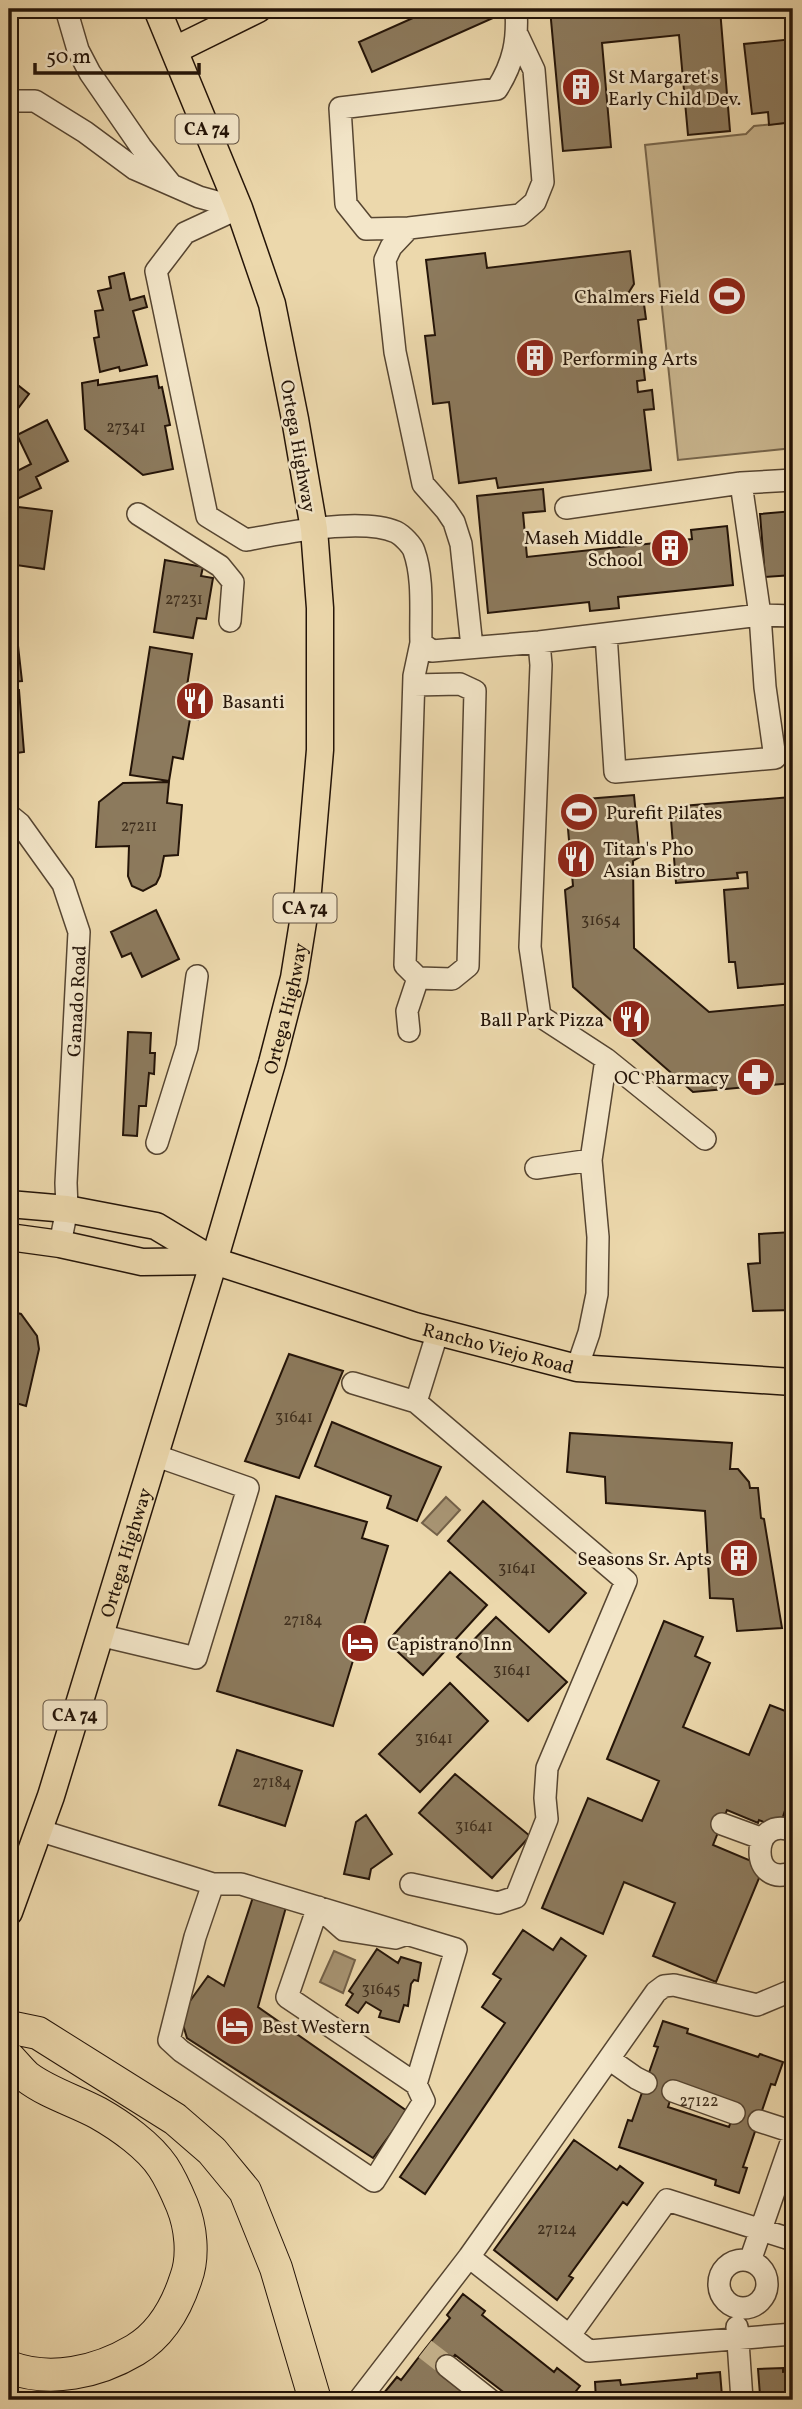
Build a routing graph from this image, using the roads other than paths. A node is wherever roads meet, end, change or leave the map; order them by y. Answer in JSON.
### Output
{"nodes":[{"id":1,"x":66,"y":9,"type":"edge"},
{"id":2,"x":157,"y":9,"type":"edge"},
{"id":3,"x":258,"y":9,"type":"edge"},
{"id":4,"x":516,"y":9,"type":"edge"},
{"id":5,"x":518,"y":36,"type":"junction"},
{"id":6,"x":175,"y":50,"type":"junction"},
{"id":7,"x":9,"y":100,"type":"edge"},
{"id":8,"x":171,"y":184,"type":"junction"},
{"id":9,"x":239,"y":208,"type":"junction"},
{"id":10,"x":409,"y":228,"type":"junction"},
{"id":11,"x":793,"y":480,"type":"edge"},
{"id":12,"x":741,"y":484,"type":"junction"},
{"id":13,"x":566,"y":508,"type":"dead end"},
{"id":14,"x":138,"y":514,"type":"dead end"},
{"id":15,"x":313,"y":529,"type":"junction"},
{"id":16,"x":760,"y":615,"type":"junction"},
{"id":17,"x":793,"y":615,"type":"edge"},
{"id":18,"x":230,"y":621,"type":"dead end"},
{"id":19,"x":606,"y":634,"type":"junction"},
{"id":20,"x":539,"y":642,"type":"junction"},
{"id":21,"x":421,"y":643,"type":"junction"},
{"id":22,"x":472,"y":648,"type":"junction"},
{"id":23,"x":414,"y":685,"type":"junction"},
{"id":24,"x":9,"y":815,"type":"edge"},
{"id":25,"x":197,"y":976,"type":"dead end"},
{"id":26,"x":418,"y":978,"type":"junction"},
{"id":27,"x":409,"y":1031,"type":"dead end"},
{"id":28,"x":606,"y":1059,"type":"junction"},
{"id":29,"x":705,"y":1139,"type":"dead end"},
{"id":30,"x":157,"y":1143,"type":"dead end"},
{"id":31,"x":591,"y":1160,"type":"junction"},
{"id":32,"x":536,"y":1168,"type":"dead end"},
{"id":33,"x":9,"y":1204,"type":"edge"},
{"id":34,"x":67,"y":1209,"type":"junction"},
{"id":35,"x":9,"y":1237,"type":"edge"},
{"id":36,"x":60,"y":1244,"type":"junction"},
{"id":37,"x":214,"y":1261,"type":"junction"},
{"id":38,"x":438,"y":1331,"type":"junction"},
{"id":39,"x":577,"y":1368,"type":"junction"},
{"id":40,"x":793,"y":1382,"type":"edge"},
{"id":41,"x":353,"y":1383,"type":"dead end"},
{"id":42,"x":416,"y":1402,"type":"junction"},
{"id":43,"x":154,"y":1455,"type":"junction"},
{"id":44,"x":99,"y":1635,"type":"junction"},
{"id":45,"x":722,"y":1824,"type":"dead end"},
{"id":46,"x":38,"y":1830,"type":"junction"},
{"id":47,"x":793,"y":1831,"type":"edge"},
{"id":48,"x":763,"y":1839,"type":"junction"},
{"id":49,"x":793,"y":1872,"type":"edge"},
{"id":50,"x":213,"y":1884,"type":"junction"},
{"id":51,"x":411,"y":1884,"type":"dead end"},
{"id":52,"x":318,"y":1907,"type":"junction"},
{"id":53,"x":9,"y":1912,"type":"edge"},
{"id":54,"x":793,"y":1990,"type":"edge"},
{"id":55,"x":9,"y":2027,"type":"edge"},
{"id":56,"x":9,"y":2058,"type":"edge"},
{"id":57,"x":609,"y":2059,"type":"junction"},
{"id":58,"x":646,"y":2083,"type":"dead end"},
{"id":59,"x":416,"y":2084,"type":"junction"},
{"id":60,"x":673,"y":2091,"type":"dead end"},
{"id":61,"x":734,"y":2113,"type":"dead end"},
{"id":62,"x":759,"y":2121,"type":"dead end"},
{"id":63,"x":793,"y":2134,"type":"edge"},
{"id":64,"x":761,"y":2230,"type":"junction"},
{"id":65,"x":793,"y":2240,"type":"edge"},
{"id":66,"x":469,"y":2257,"type":"junction"},
{"id":67,"x":750,"y":2261,"type":"junction"},
{"id":68,"x":735,"y":2308,"type":"junction"},
{"id":69,"x":793,"y":2334,"type":"edge"},
{"id":70,"x":570,"y":2335,"type":"junction"},
{"id":71,"x":737,"y":2339,"type":"junction"},
{"id":72,"x":447,"y":2366,"type":"tunnel mouth"},
{"id":73,"x":9,"y":2367,"type":"edge"},
{"id":74,"x":315,"y":2400,"type":"edge"},
{"id":75,"x":359,"y":2400,"type":"edge"},
{"id":76,"x":490,"y":2400,"type":"edge"},
{"id":77,"x":742,"y":2400,"type":"edge"}],
"edges":[{"from":1,"to":8,"type":"street"},
{"from":2,"to":6,"type":"main road","name":"Ortega Highway","number":"CA 74"},
{"from":3,"to":6,"type":"main road"},
{"from":4,"to":5,"type":"street"},
{"from":5,"to":10,"type":"street"},
{"from":5,"to":10,"type":"street"},
{"from":6,"to":9,"type":"main road","name":"Ortega Highway","number":"CA 74"},
{"from":7,"to":8,"type":"street"},
{"from":8,"to":9,"type":"street"},
{"from":9,"to":15,"type":"main road","name":"Ortega Highway","number":"CA 74"},
{"from":9,"to":15,"type":"street"},
{"from":10,"to":22,"type":"street"},
{"from":11,"to":12,"type":"street"},
{"from":12,"to":13,"type":"street"},
{"from":12,"to":16,"type":"street"},
{"from":14,"to":18,"type":"street"},
{"from":15,"to":21,"type":"street"},
{"from":15,"to":37,"type":"main road","name":"Ortega Highway","number":"CA 74"},
{"from":16,"to":17,"type":"street"},
{"from":16,"to":19,"type":"street"},
{"from":16,"to":19,"type":"street"},
{"from":19,"to":20,"type":"street"},
{"from":20,"to":22,"type":"street"},
{"from":20,"to":28,"type":"street"},
{"from":21,"to":22,"type":"street"},
{"from":21,"to":23,"type":"street"},
{"from":23,"to":26,"type":"street"},
{"from":23,"to":26,"type":"street"},
{"from":24,"to":34,"type":"street","name":"Ganado Road"},
{"from":25,"to":30,"type":"street"},
{"from":26,"to":27,"type":"street"},
{"from":28,"to":29,"type":"street"},
{"from":28,"to":31,"type":"street"},
{"from":31,"to":32,"type":"street"},
{"from":31,"to":39,"type":"street"},
{"from":33,"to":34,"type":"main road","name":"Rancho Viejo Road"},
{"from":34,"to":36,"type":"street","name":"Ganado Road"},
{"from":34,"to":37,"type":"main road","name":"Rancho Viejo Road"},
{"from":35,"to":36,"type":"main road","name":"Rancho Viejo Road"},
{"from":36,"to":37,"type":"main road","name":"Rancho Viejo Road"},
{"from":37,"to":38,"type":"main road","name":"Rancho Viejo Road"},
{"from":37,"to":43,"type":"main road","name":"Ortega Highway","number":"CA 74"},
{"from":38,"to":39,"type":"main road","name":"Rancho Viejo Road"},
{"from":38,"to":42,"type":"street"},
{"from":39,"to":40,"type":"main road","name":"Rancho Viejo Road"},
{"from":41,"to":42,"type":"street"},
{"from":42,"to":51,"type":"street"},
{"from":43,"to":44,"type":"main road","name":"Ortega Highway","number":"CA 74"},
{"from":43,"to":44,"type":"street"},
{"from":44,"to":46,"type":"main road","name":"Ortega Highway","number":"CA 74"},
{"from":45,"to":48,"type":"street"},
{"from":46,"to":50,"type":"street"},
{"from":46,"to":53,"type":"main road","name":"Ortega Highway","number":"CA 74"},
{"from":47,"to":48,"type":"street"},
{"from":48,"to":49,"type":"street"},
{"from":50,"to":52,"type":"street"},
{"from":50,"to":59,"type":"street"},
{"from":52,"to":59,"type":"street"},
{"from":52,"to":59,"type":"street"},
{"from":54,"to":57,"type":"street"},
{"from":55,"to":74,"type":"highway"},
{"from":56,"to":73,"type":"highway"},
{"from":57,"to":58,"type":"street"},
{"from":57,"to":66,"type":"street"},
{"from":60,"to":61,"type":"street"},
{"from":62,"to":63,"type":"street"},
{"from":63,"to":64,"type":"street"},
{"from":64,"to":65,"type":"street"},
{"from":64,"to":67,"type":"street"},
{"from":64,"to":70,"type":"street"},
{"from":66,"to":70,"type":"street"},
{"from":66,"to":75,"type":"street"},
{"from":67,"to":68,"type":"street"},
{"from":67,"to":68,"type":"street"},
{"from":68,"to":71,"type":"street"},
{"from":69,"to":71,"type":"street"},
{"from":70,"to":71,"type":"street"},
{"from":71,"to":77,"type":"street"},
{"from":72,"to":76,"type":"street"}]}
